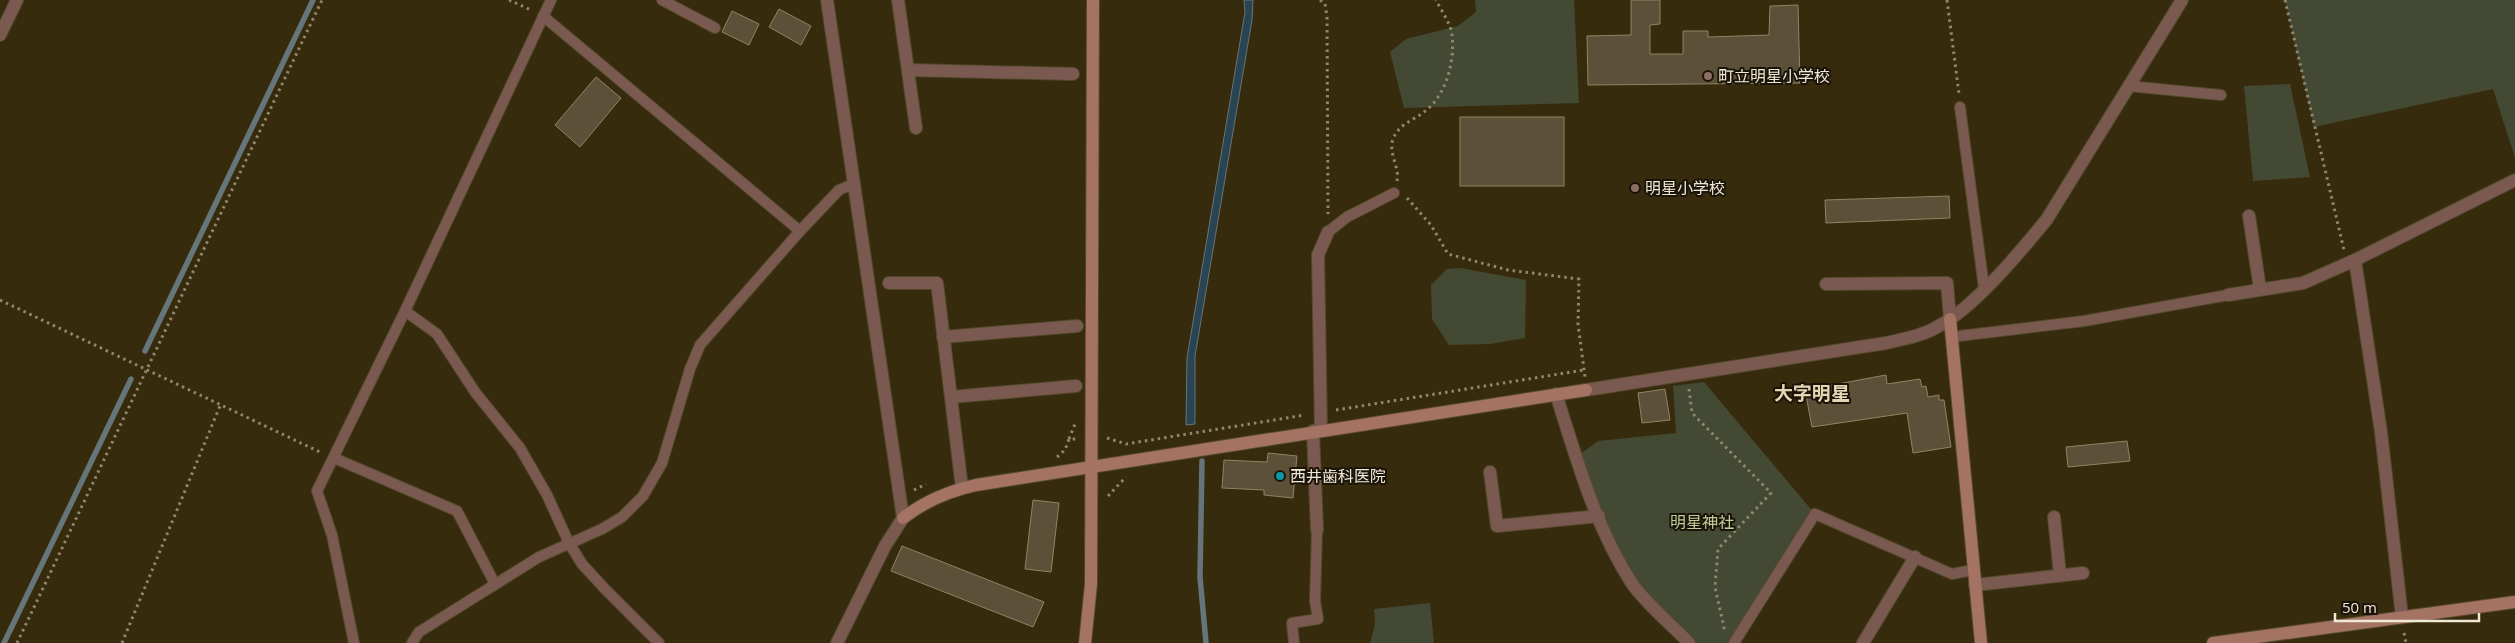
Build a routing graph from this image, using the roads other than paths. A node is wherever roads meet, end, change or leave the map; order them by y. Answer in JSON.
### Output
{"nodes":[{"id":1,"x":17,"y":0,"type":"edge"},
{"id":2,"x":551,"y":0,"type":"edge"},
{"id":3,"x":662,"y":0,"type":"edge"},
{"id":4,"x":827,"y":0,"type":"edge"},
{"id":5,"x":898,"y":0,"type":"edge"},
{"id":6,"x":1092,"y":0,"type":"edge"},
{"id":7,"x":2182,"y":0,"type":"edge"},
{"id":8,"x":543,"y":16,"type":"junction"},
{"id":9,"x":715,"y":28,"type":"dead end"},
{"id":10,"x":0,"y":35,"type":"edge"},
{"id":11,"x":908,"y":70,"type":"junction"},
{"id":12,"x":1076,"y":74,"type":"dead end"},
{"id":13,"x":2128,"y":86,"type":"junction"},
{"id":14,"x":2221,"y":95,"type":"dead end"},
{"id":15,"x":1960,"y":107,"type":"road end"},
{"id":16,"x":916,"y":128,"type":"dead end"},
{"id":17,"x":2515,"y":180,"type":"edge"},
{"id":18,"x":853,"y":184,"type":"junction"},
{"id":19,"x":1394,"y":193,"type":"road end"},
{"id":20,"x":2249,"y":216,"type":"dead end"},
{"id":21,"x":800,"y":231,"type":"junction"},
{"id":22,"x":1328,"y":232,"type":"joint"},
{"id":23,"x":2351,"y":261,"type":"junction"},
{"id":24,"x":888,"y":283,"type":"dead end"},
{"id":25,"x":1826,"y":284,"type":"dead end"},
{"id":26,"x":1984,"y":288,"type":"junction"},
{"id":27,"x":2260,"y":289,"type":"junction"},
{"id":28,"x":2228,"y":295,"type":"joint"},
{"id":29,"x":405,"y":311,"type":"junction"},
{"id":30,"x":1950,"y":319,"type":"junction"},
{"id":31,"x":1077,"y":326,"type":"dead end"},
{"id":32,"x":943,"y":337,"type":"junction"},
{"id":33,"x":1951,"y":337,"type":"junction"},
{"id":34,"x":1076,"y":386,"type":"dead end"},
{"id":35,"x":1556,"y":394,"type":"junction"},
{"id":36,"x":951,"y":398,"type":"junction"},
{"id":37,"x":1317,"y":431,"type":"junction"},
{"id":38,"x":334,"y":458,"type":"junction"},
{"id":39,"x":1090,"y":468,"type":"junction"},
{"id":40,"x":1490,"y":472,"type":"dead end"},
{"id":41,"x":962,"y":488,"type":"junction"},
{"id":42,"x":1599,"y":516,"type":"junction"},
{"id":43,"x":2054,"y":517,"type":"dead end"},
{"id":44,"x":903,"y":518,"type":"junction"},
{"id":45,"x":1317,"y":530,"type":"joint"},
{"id":46,"x":569,"y":543,"type":"junction"},
{"id":47,"x":1915,"y":557,"type":"junction"},
{"id":48,"x":1973,"y":570,"type":"junction"},
{"id":49,"x":2083,"y":573,"type":"dead end"},
{"id":50,"x":2060,"y":575,"type":"junction"},
{"id":51,"x":495,"y":584,"type":"junction"},
{"id":52,"x":1975,"y":585,"type":"junction"},
{"id":53,"x":2515,"y":602,"type":"edge"},
{"id":54,"x":2402,"y":617,"type":"junction"},
{"id":55,"x":354,"y":643,"type":"edge"},
{"id":56,"x":412,"y":643,"type":"edge"},
{"id":57,"x":659,"y":643,"type":"edge"},
{"id":58,"x":838,"y":643,"type":"edge"},
{"id":59,"x":1086,"y":643,"type":"edge"},
{"id":60,"x":1294,"y":643,"type":"edge"},
{"id":61,"x":1689,"y":643,"type":"edge"},
{"id":62,"x":1734,"y":643,"type":"edge"},
{"id":63,"x":1863,"y":643,"type":"edge"},
{"id":64,"x":1981,"y":643,"type":"edge"},
{"id":65,"x":2213,"y":643,"type":"edge"}],
"edges":[{"from":1,"to":10,"type":"street"},
{"from":2,"to":8,"type":"lane"},
{"from":3,"to":9,"type":"lane"},
{"from":4,"to":18,"type":"street"},
{"from":5,"to":11,"type":"street"},
{"from":6,"to":39,"type":"street"},
{"from":7,"to":13,"type":"street"},
{"from":8,"to":21,"type":"lane"},
{"from":8,"to":29,"type":"lane"},
{"from":11,"to":12,"type":"street"},
{"from":11,"to":16,"type":"street"},
{"from":13,"to":14,"type":"lane"},
{"from":13,"to":26,"type":"street"},
{"from":15,"to":26,"type":"lane"},
{"from":17,"to":23,"type":"street"},
{"from":18,"to":21,"type":"lane"},
{"from":18,"to":44,"type":"street"},
{"from":19,"to":22,"type":"lane"},
{"from":20,"to":27,"type":"street"},
{"from":21,"to":46,"type":"lane"},
{"from":22,"to":37,"type":"street"},
{"from":23,"to":27,"type":"street"},
{"from":23,"to":54,"type":"street"},
{"from":24,"to":32,"type":"street"},
{"from":25,"to":30,"type":"street"},
{"from":26,"to":30,"type":"street"},
{"from":27,"to":28,"type":"street"},
{"from":28,"to":33,"type":"lane"},
{"from":29,"to":38,"type":"lane"},
{"from":29,"to":46,"type":"lane"},
{"from":30,"to":33,"type":"street"},
{"from":30,"to":35,"type":"street"},
{"from":31,"to":32,"type":"street"},
{"from":32,"to":36,"type":"street"},
{"from":33,"to":48,"type":"street"},
{"from":34,"to":36,"type":"street"},
{"from":35,"to":37,"type":"street"},
{"from":35,"to":42,"type":"street"},
{"from":36,"to":41,"type":"street"},
{"from":37,"to":39,"type":"street"},
{"from":37,"to":45,"type":"street"},
{"from":38,"to":51,"type":"lane"},
{"from":38,"to":55,"type":"lane"},
{"from":39,"to":41,"type":"street"},
{"from":39,"to":59,"type":"street"},
{"from":40,"to":42,"type":"street"},
{"from":41,"to":44,"type":"street"},
{"from":42,"to":61,"type":"street"},
{"from":43,"to":50,"type":"street"},
{"from":44,"to":58,"type":"street"},
{"from":45,"to":60,"type":"lane"},
{"from":46,"to":51,"type":"lane"},
{"from":46,"to":57,"type":"lane"},
{"from":47,"to":48,"type":"lane"},
{"from":47,"to":62,"type":"lane"},
{"from":47,"to":63,"type":"street"},
{"from":48,"to":52,"type":"street"},
{"from":49,"to":50,"type":"street"},
{"from":50,"to":52,"type":"street"},
{"from":51,"to":56,"type":"lane"},
{"from":52,"to":64,"type":"street"},
{"from":53,"to":54,"type":"street"},
{"from":54,"to":65,"type":"street"}]}
